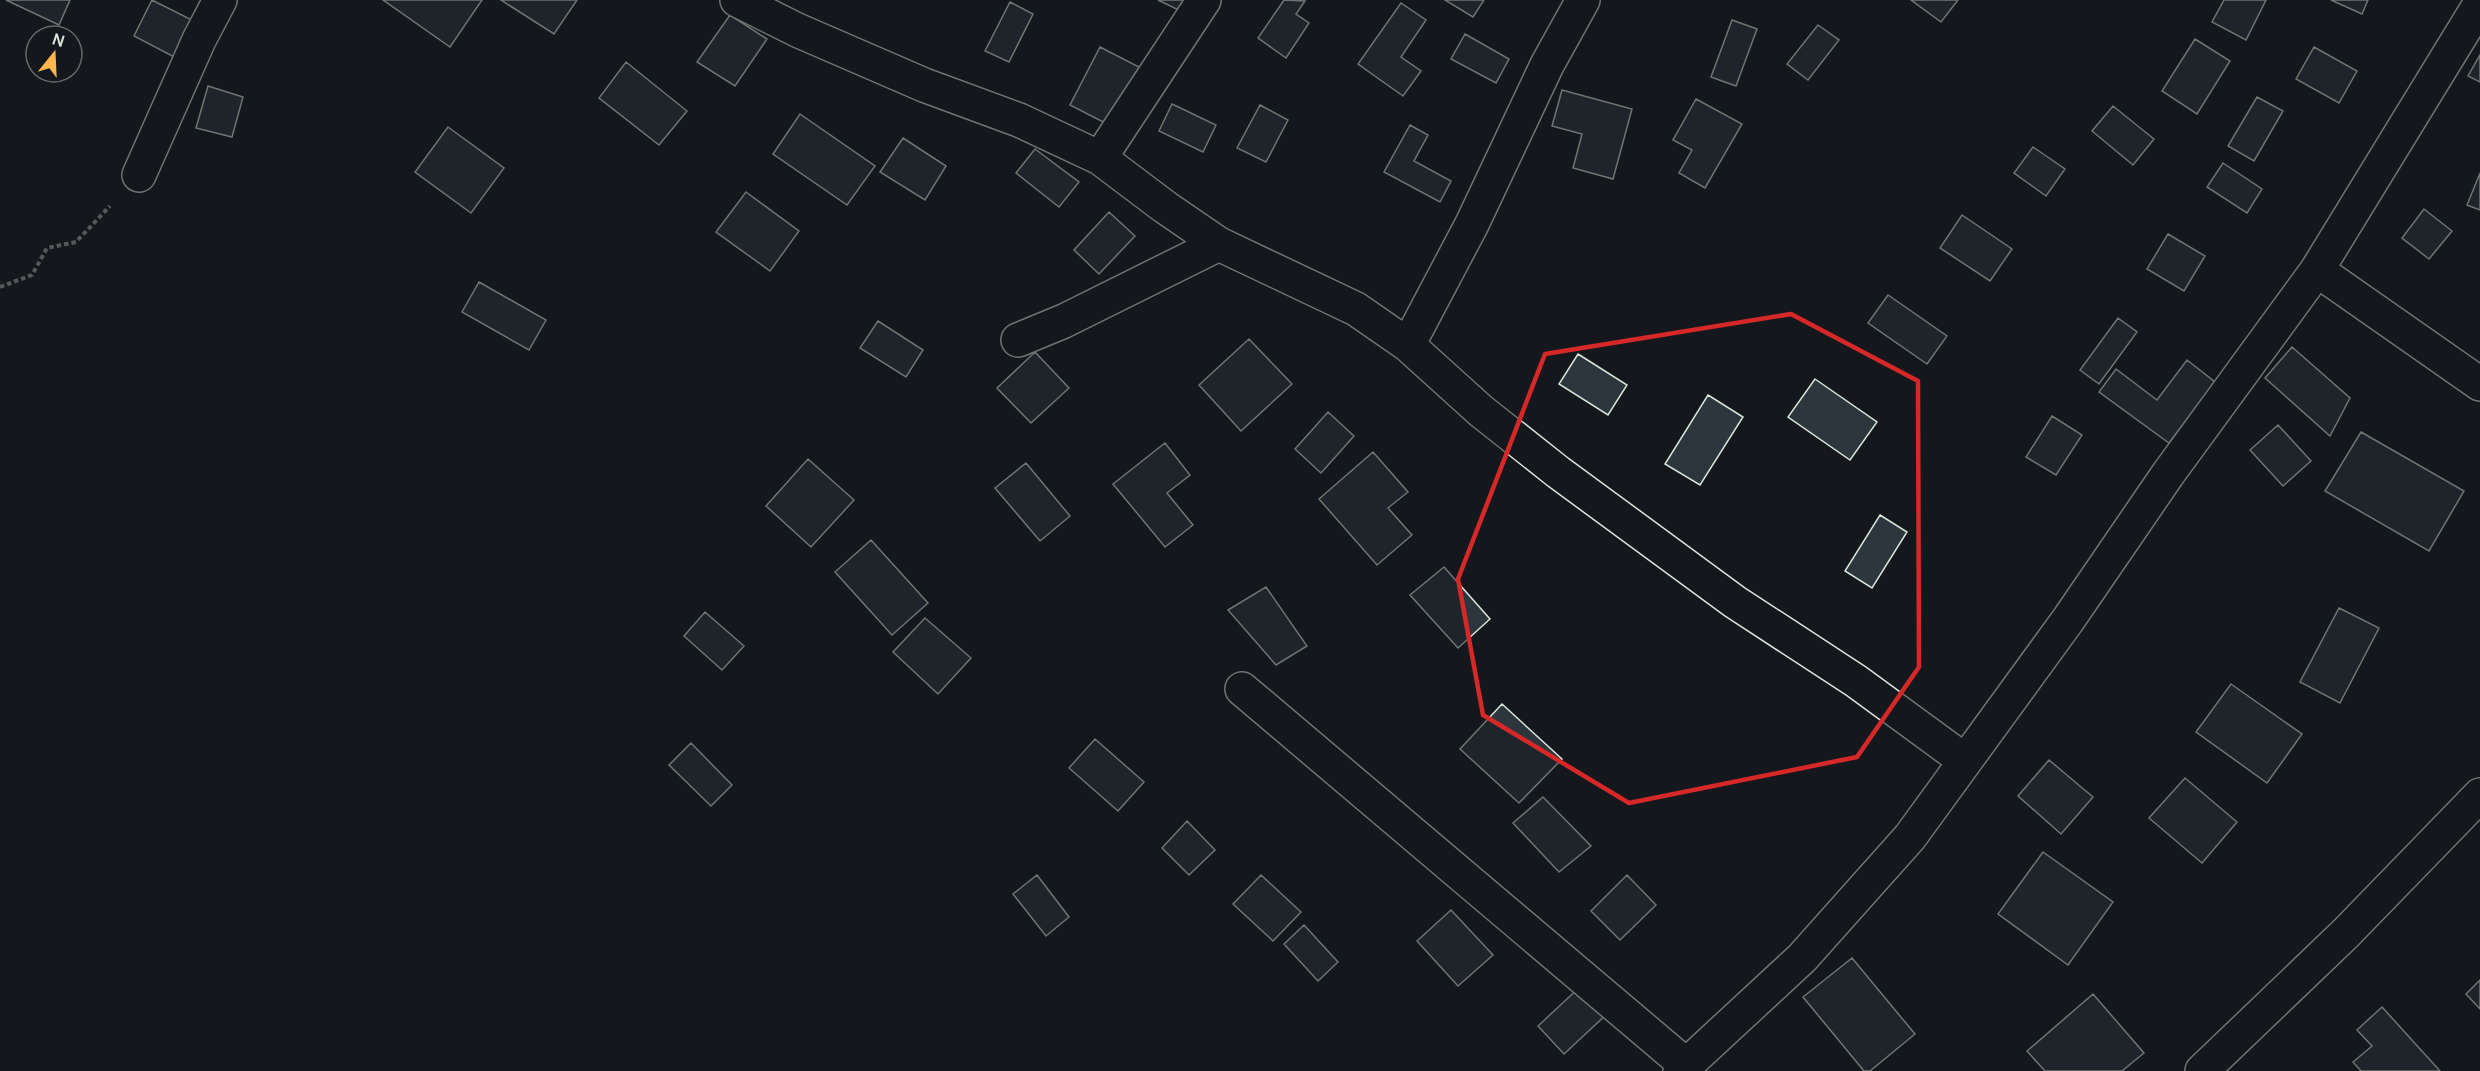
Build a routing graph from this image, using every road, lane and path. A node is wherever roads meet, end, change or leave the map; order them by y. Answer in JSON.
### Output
{"nodes":[{"id":1,"x":220,"y":0,"type":"edge"},
{"id":2,"x":737,"y":0,"type":"edge"},
{"id":3,"x":1204,"y":0,"type":"edge"},
{"id":4,"x":1583,"y":0,"type":"edge"},
{"id":5,"x":2480,"y":4,"type":"edge"},
{"id":6,"x":1100,"y":158,"type":"junction"},
{"id":7,"x":139,"y":175,"type":"joint"},
{"id":8,"x":1219,"y":244,"type":"junction"},
{"id":9,"x":2317,"y":270,"type":"junction"},
{"id":10,"x":0,"y":287,"type":"edge"},
{"id":11,"x":1018,"y":340,"type":"dead end"},
{"id":12,"x":1408,"y":345,"type":"junction"},
{"id":13,"x":2480,"y":384,"type":"edge"},
{"id":14,"x":1242,"y":689,"type":"dead end"},
{"id":15,"x":1964,"y":760,"type":"junction"},
{"id":16,"x":2480,"y":795,"type":"edge"},
{"id":17,"x":1683,"y":1068,"type":"edge"},
{"id":18,"x":2202,"y":1071,"type":"edge"}],
"edges":[{"from":1,"to":7,"type":"street"},
{"from":2,"to":6,"type":"street"},
{"from":3,"to":6,"type":"street"},
{"from":4,"to":12,"type":"street"},
{"from":5,"to":9,"type":"street"},
{"from":6,"to":8,"type":"street"},
{"from":7,"to":10,"type":"path"},
{"from":8,"to":11,"type":"street"},
{"from":8,"to":12,"type":"street"},
{"from":9,"to":13,"type":"street"},
{"from":9,"to":15,"type":"street"},
{"from":12,"to":15,"type":"street"},
{"from":14,"to":17,"type":"street"},
{"from":15,"to":17,"type":"street"},
{"from":16,"to":18,"type":"street"}]}
